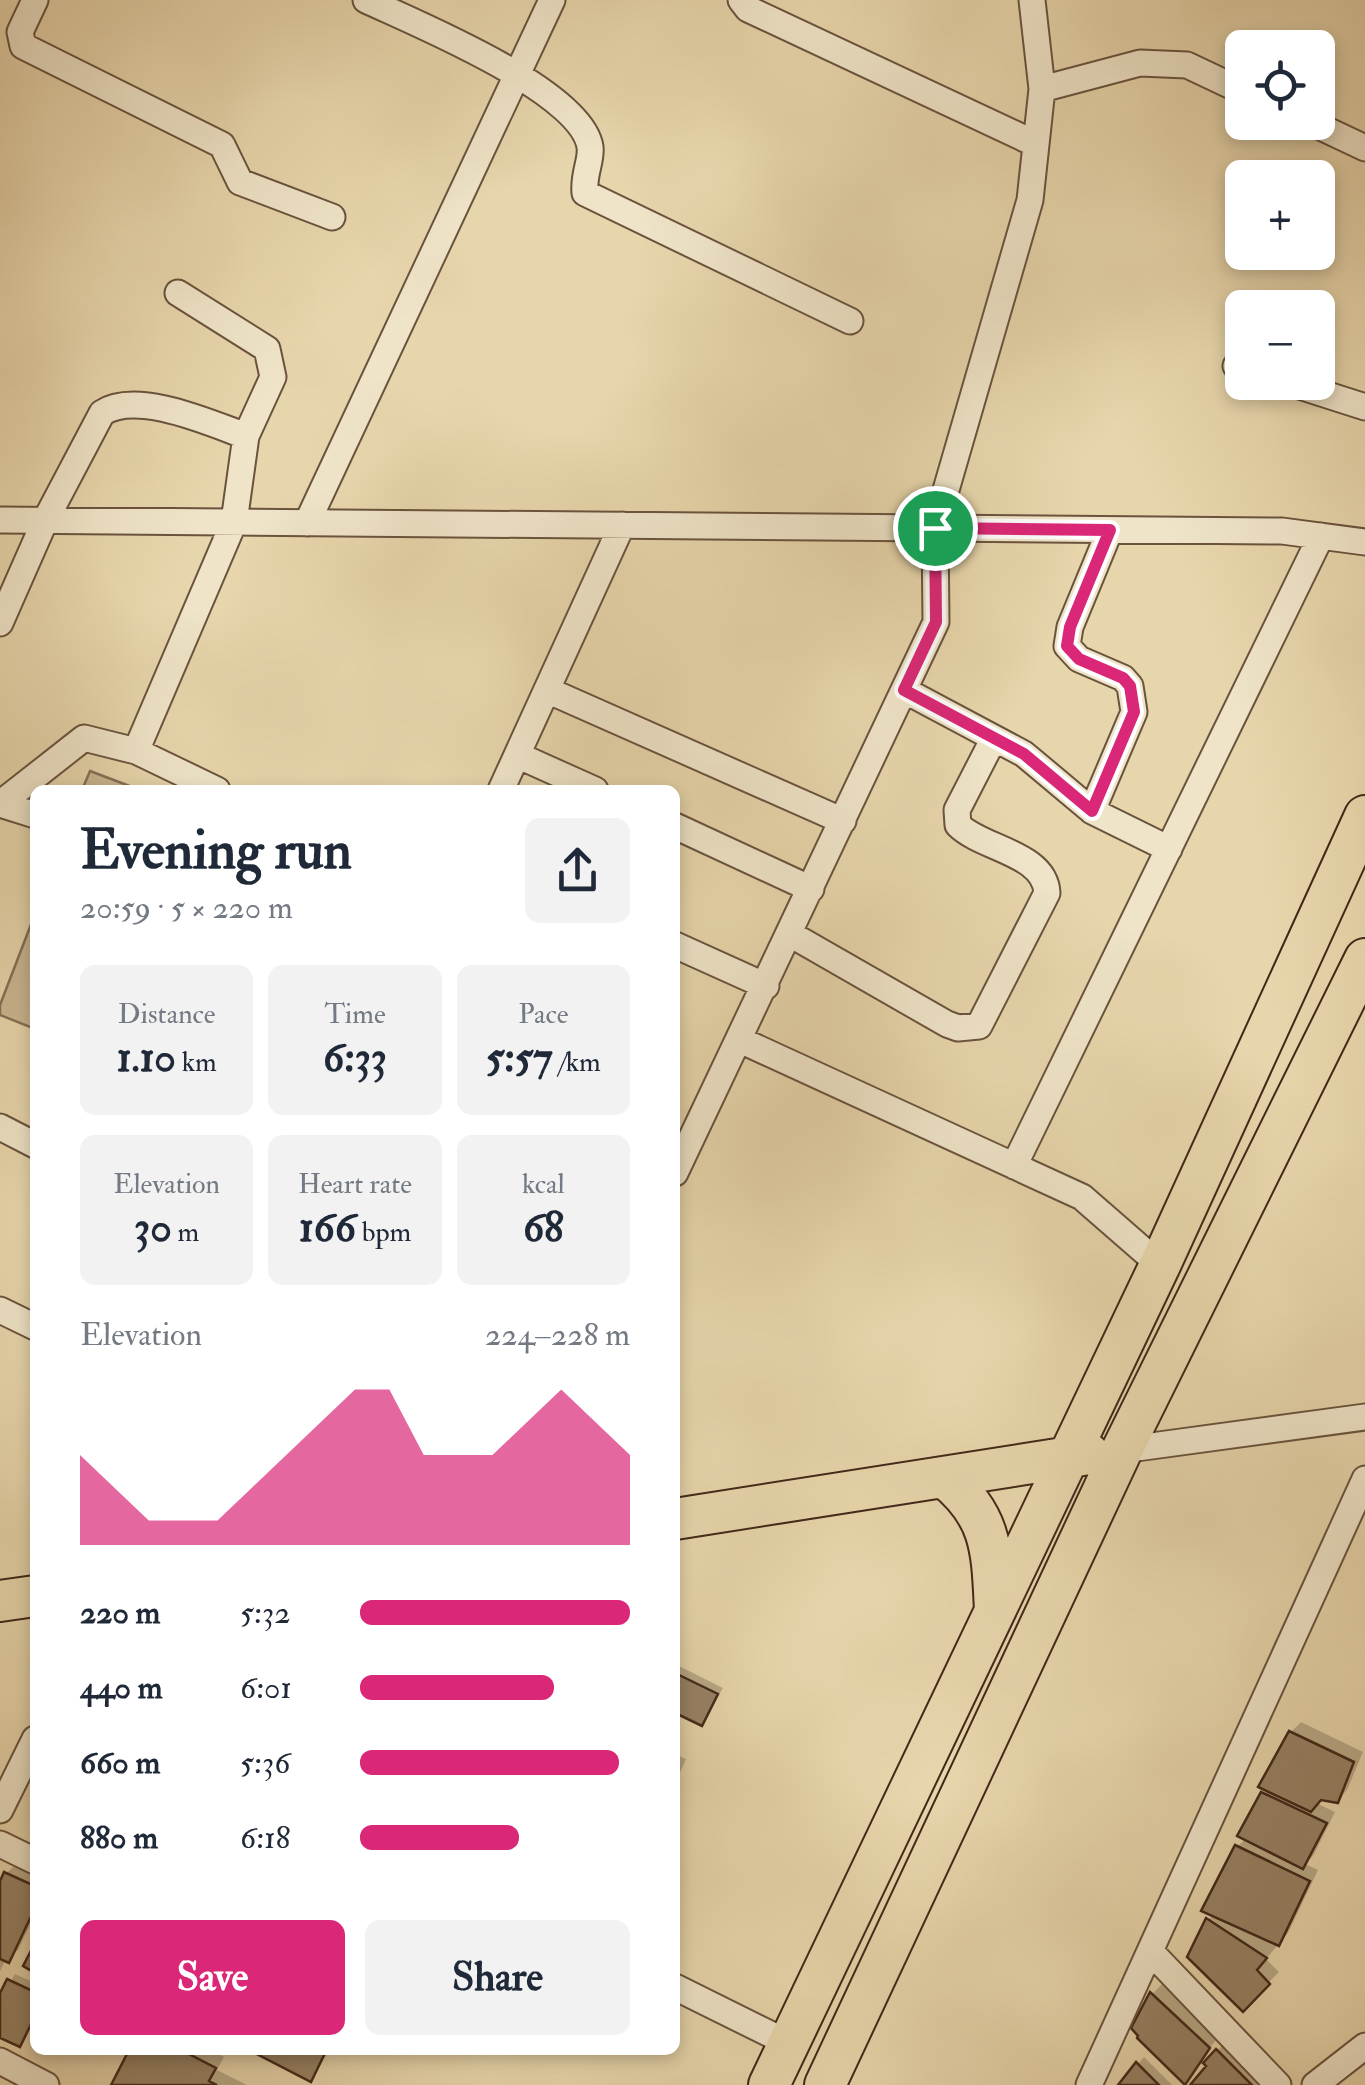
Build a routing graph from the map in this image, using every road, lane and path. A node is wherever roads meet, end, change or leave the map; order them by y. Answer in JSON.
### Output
{"nodes":[{"id":1,"x":35,"y":0,"type":"edge"},
{"id":2,"x":366,"y":0,"type":"edge"},
{"id":3,"x":552,"y":0,"type":"edge"},
{"id":4,"x":741,"y":0,"type":"edge"},
{"id":5,"x":1032,"y":0,"type":"edge"},
{"id":6,"x":518,"y":73,"type":"junction"},
{"id":7,"x":1225,"y":83,"type":"edge"},
{"id":8,"x":1042,"y":90,"type":"junction"},
{"id":9,"x":1335,"y":134,"type":"edge"},
{"id":10,"x":1036,"y":144,"type":"junction"},
{"id":11,"x":1365,"y":148,"type":"edge"},
{"id":12,"x":332,"y":217,"type":"dead end"},
{"id":13,"x":178,"y":294,"type":"dead end"},
{"id":14,"x":850,"y":321,"type":"dead end"},
{"id":15,"x":1335,"y":397,"type":"edge"},
{"id":16,"x":1365,"y":407,"type":"edge"},
{"id":17,"x":246,"y":436,"type":"junction"},
{"id":18,"x":0,"y":520,"type":"edge"},
{"id":19,"x":234,"y":522,"type":"junction"},
{"id":20,"x":44,"y":523,"type":"junction"},
{"id":21,"x":307,"y":523,"type":"junction"},
{"id":22,"x":622,"y":526,"type":"junction"},
{"id":23,"x":935,"y":528,"type":"junction"},
{"id":24,"x":1110,"y":530,"type":"junction"},
{"id":25,"x":1322,"y":536,"type":"junction"},
{"id":26,"x":1363,"y":537,"type":"edge"},
{"id":27,"x":0,"y":624,"type":"edge"},
{"id":28,"x":547,"y":690,"type":"junction"},
{"id":29,"x":904,"y":690,"type":"junction"},
{"id":30,"x":994,"y":738,"type":"junction"},
{"id":31,"x":136,"y":750,"type":"junction"},
{"id":32,"x":518,"y":755,"type":"junction"},
{"id":33,"x":207,"y":785,"type":"edge"},
{"id":34,"x":503,"y":785,"type":"edge"},
{"id":35,"x":584,"y":785,"type":"edge"},
{"id":36,"x":1092,"y":811,"type":"junction"},
{"id":37,"x":30,"y":813,"type":"edge"},
{"id":38,"x":1365,"y":816,"type":"edge"},
{"id":39,"x":843,"y":821,"type":"junction"},
{"id":40,"x":680,"y":828,"type":"edge"},
{"id":41,"x":1168,"y":849,"type":"junction"},
{"id":42,"x":811,"y":888,"type":"junction"},
{"id":43,"x":790,"y":934,"type":"junction"},
{"id":44,"x":680,"y":947,"type":"edge"},
{"id":45,"x":1365,"y":960,"type":"edge"},
{"id":46,"x":766,"y":986,"type":"junction"},
{"id":47,"x":740,"y":1040,"type":"junction"},
{"id":48,"x":0,"y":1126,"type":"edge"},
{"id":49,"x":30,"y":1142,"type":"edge"},
{"id":50,"x":680,"y":1163,"type":"edge"},
{"id":51,"x":1014,"y":1166,"type":"junction"},
{"id":52,"x":1160,"y":1265,"type":"junction"},
{"id":53,"x":0,"y":1310,"type":"edge"},
{"id":54,"x":30,"y":1325,"type":"edge"},
{"id":55,"x":1365,"y":1417,"type":"edge"},
{"id":56,"x":1122,"y":1450,"type":"junction"},
{"id":57,"x":1070,"y":1456,"type":"junction"},
{"id":58,"x":944,"y":1477,"type":"junction"},
{"id":59,"x":1365,"y":1479,"type":"edge"},
{"id":60,"x":680,"y":1519,"type":"edge"},
{"id":61,"x":30,"y":1597,"type":"edge"},
{"id":62,"x":0,"y":1601,"type":"edge"},
{"id":63,"x":996,"y":1614,"type":"junction"},
{"id":64,"x":30,"y":1750,"type":"edge"},
{"id":65,"x":0,"y":1810,"type":"edge"},
{"id":66,"x":0,"y":1844,"type":"edge"},
{"id":67,"x":30,"y":1858,"type":"edge"},
{"id":68,"x":1151,"y":1952,"type":"junction"},
{"id":69,"x":680,"y":1989,"type":"edge"},
{"id":70,"x":790,"y":2044,"type":"junction"},
{"id":71,"x":1365,"y":2046,"type":"edge"},
{"id":72,"x":0,"y":2060,"type":"edge"},
{"id":73,"x":46,"y":2085,"type":"edge"},
{"id":74,"x":769,"y":2085,"type":"edge"},
{"id":75,"x":825,"y":2085,"type":"edge"},
{"id":76,"x":1088,"y":2085,"type":"edge"},
{"id":77,"x":1278,"y":2085,"type":"edge"},
{"id":78,"x":1316,"y":2085,"type":"edge"}],
"edges":[{"from":1,"to":12,"type":"street"},
{"from":2,"to":6,"type":"street"},
{"from":3,"to":6,"type":"street"},
{"from":4,"to":10,"type":"street"},
{"from":5,"to":8,"type":"street"},
{"from":6,"to":14,"type":"street"},
{"from":6,"to":21,"type":"street"},
{"from":7,"to":8,"type":"street"},
{"from":8,"to":10,"type":"street"},
{"from":9,"to":11,"type":"street"},
{"from":10,"to":23,"type":"street"},
{"from":13,"to":17,"type":"street"},
{"from":15,"to":16,"type":"street"},
{"from":17,"to":19,"type":"street"},
{"from":17,"to":20,"type":"street"},
{"from":18,"to":20,"type":"street"},
{"from":19,"to":20,"type":"street"},
{"from":19,"to":21,"type":"street"},
{"from":19,"to":31,"type":"street"},
{"from":20,"to":27,"type":"street"},
{"from":21,"to":22,"type":"street"},
{"from":22,"to":23,"type":"street"},
{"from":22,"to":28,"type":"street"},
{"from":23,"to":24,"type":"street"},
{"from":23,"to":29,"type":"street"},
{"from":24,"to":25,"type":"street"},
{"from":24,"to":36,"type":"street"},
{"from":25,"to":26,"type":"street"},
{"from":25,"to":41,"type":"street"},
{"from":28,"to":32,"type":"street"},
{"from":28,"to":39,"type":"street"},
{"from":29,"to":30,"type":"street"},
{"from":29,"to":39,"type":"street"},
{"from":30,"to":36,"type":"street"},
{"from":30,"to":43,"type":"street"},
{"from":31,"to":33,"type":"street"},
{"from":31,"to":37,"type":"street"},
{"from":32,"to":34,"type":"street"},
{"from":32,"to":35,"type":"street"},
{"from":36,"to":41,"type":"street"},
{"from":38,"to":52,"type":"main road"},
{"from":39,"to":42,"type":"street"},
{"from":40,"to":42,"type":"street"},
{"from":41,"to":51,"type":"street"},
{"from":42,"to":43,"type":"street"},
{"from":43,"to":46,"type":"street"},
{"from":44,"to":46,"type":"street"},
{"from":45,"to":56,"type":"main road"},
{"from":46,"to":47,"type":"street"},
{"from":47,"to":50,"type":"street"},
{"from":47,"to":51,"type":"street"},
{"from":48,"to":49,"type":"street"},
{"from":51,"to":52,"type":"street"},
{"from":52,"to":57,"type":"main road"},
{"from":53,"to":54,"type":"street"},
{"from":55,"to":56,"type":"street"},
{"from":56,"to":57,"type":"main road"},
{"from":56,"to":75,"type":"main road"},
{"from":57,"to":58,"type":"main road"},
{"from":57,"to":63,"type":"main road"},
{"from":58,"to":60,"type":"main road"},
{"from":58,"to":63,"type":"main road"},
{"from":59,"to":68,"type":"street"},
{"from":61,"to":62,"type":"main road"},
{"from":63,"to":70,"type":"main road"},
{"from":64,"to":65,"type":"street"},
{"from":66,"to":67,"type":"street"},
{"from":68,"to":76,"type":"street"},
{"from":68,"to":77,"type":"street"},
{"from":69,"to":70,"type":"street"},
{"from":70,"to":74,"type":"main road"},
{"from":71,"to":78,"type":"street"},
{"from":72,"to":73,"type":"street"}]}
